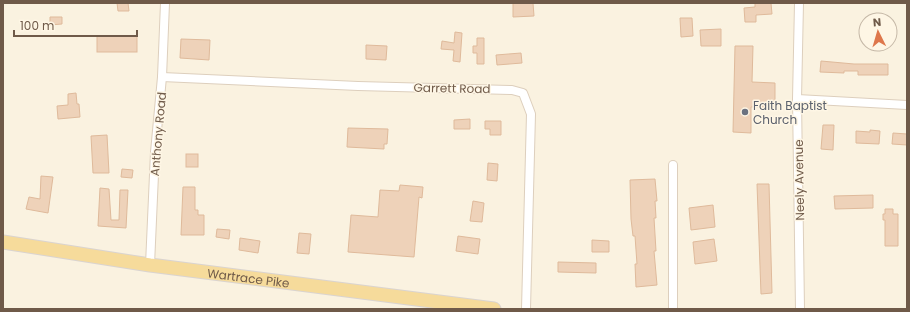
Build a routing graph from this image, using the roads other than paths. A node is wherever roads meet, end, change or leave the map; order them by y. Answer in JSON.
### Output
{"nodes":[{"id":1,"x":165,"y":3,"type":"edge"},
{"id":2,"x":799,"y":3,"type":"edge"},
{"id":3,"x":162,"y":77,"type":"junction"},
{"id":4,"x":797,"y":99,"type":"junction"},
{"id":5,"x":907,"y":104,"type":"edge"},
{"id":6,"x":673,"y":165,"type":"dead end"},
{"id":7,"x":3,"y":242,"type":"edge"},
{"id":8,"x":150,"y":264,"type":"junction"},
{"id":9,"x":494,"y":309,"type":"edge"},
{"id":10,"x":526,"y":309,"type":"edge"},
{"id":11,"x":673,"y":309,"type":"edge"},
{"id":12,"x":800,"y":309,"type":"edge"}],
"edges":[{"from":1,"to":3,"type":"street","name":"Anthony Road"},
{"from":2,"to":4,"type":"street","name":"Neely Avenue"},
{"from":3,"to":8,"type":"street","name":"Anthony Road"},
{"from":3,"to":10,"type":"street","name":"Garrett Road"},
{"from":4,"to":5,"type":"street"},
{"from":4,"to":12,"type":"street","name":"Neely Avenue"},
{"from":6,"to":11,"type":"street"},
{"from":7,"to":8,"type":"main road","name":"Wartrace Pike"},
{"from":8,"to":9,"type":"main road","name":"Wartrace Pike"}]}
